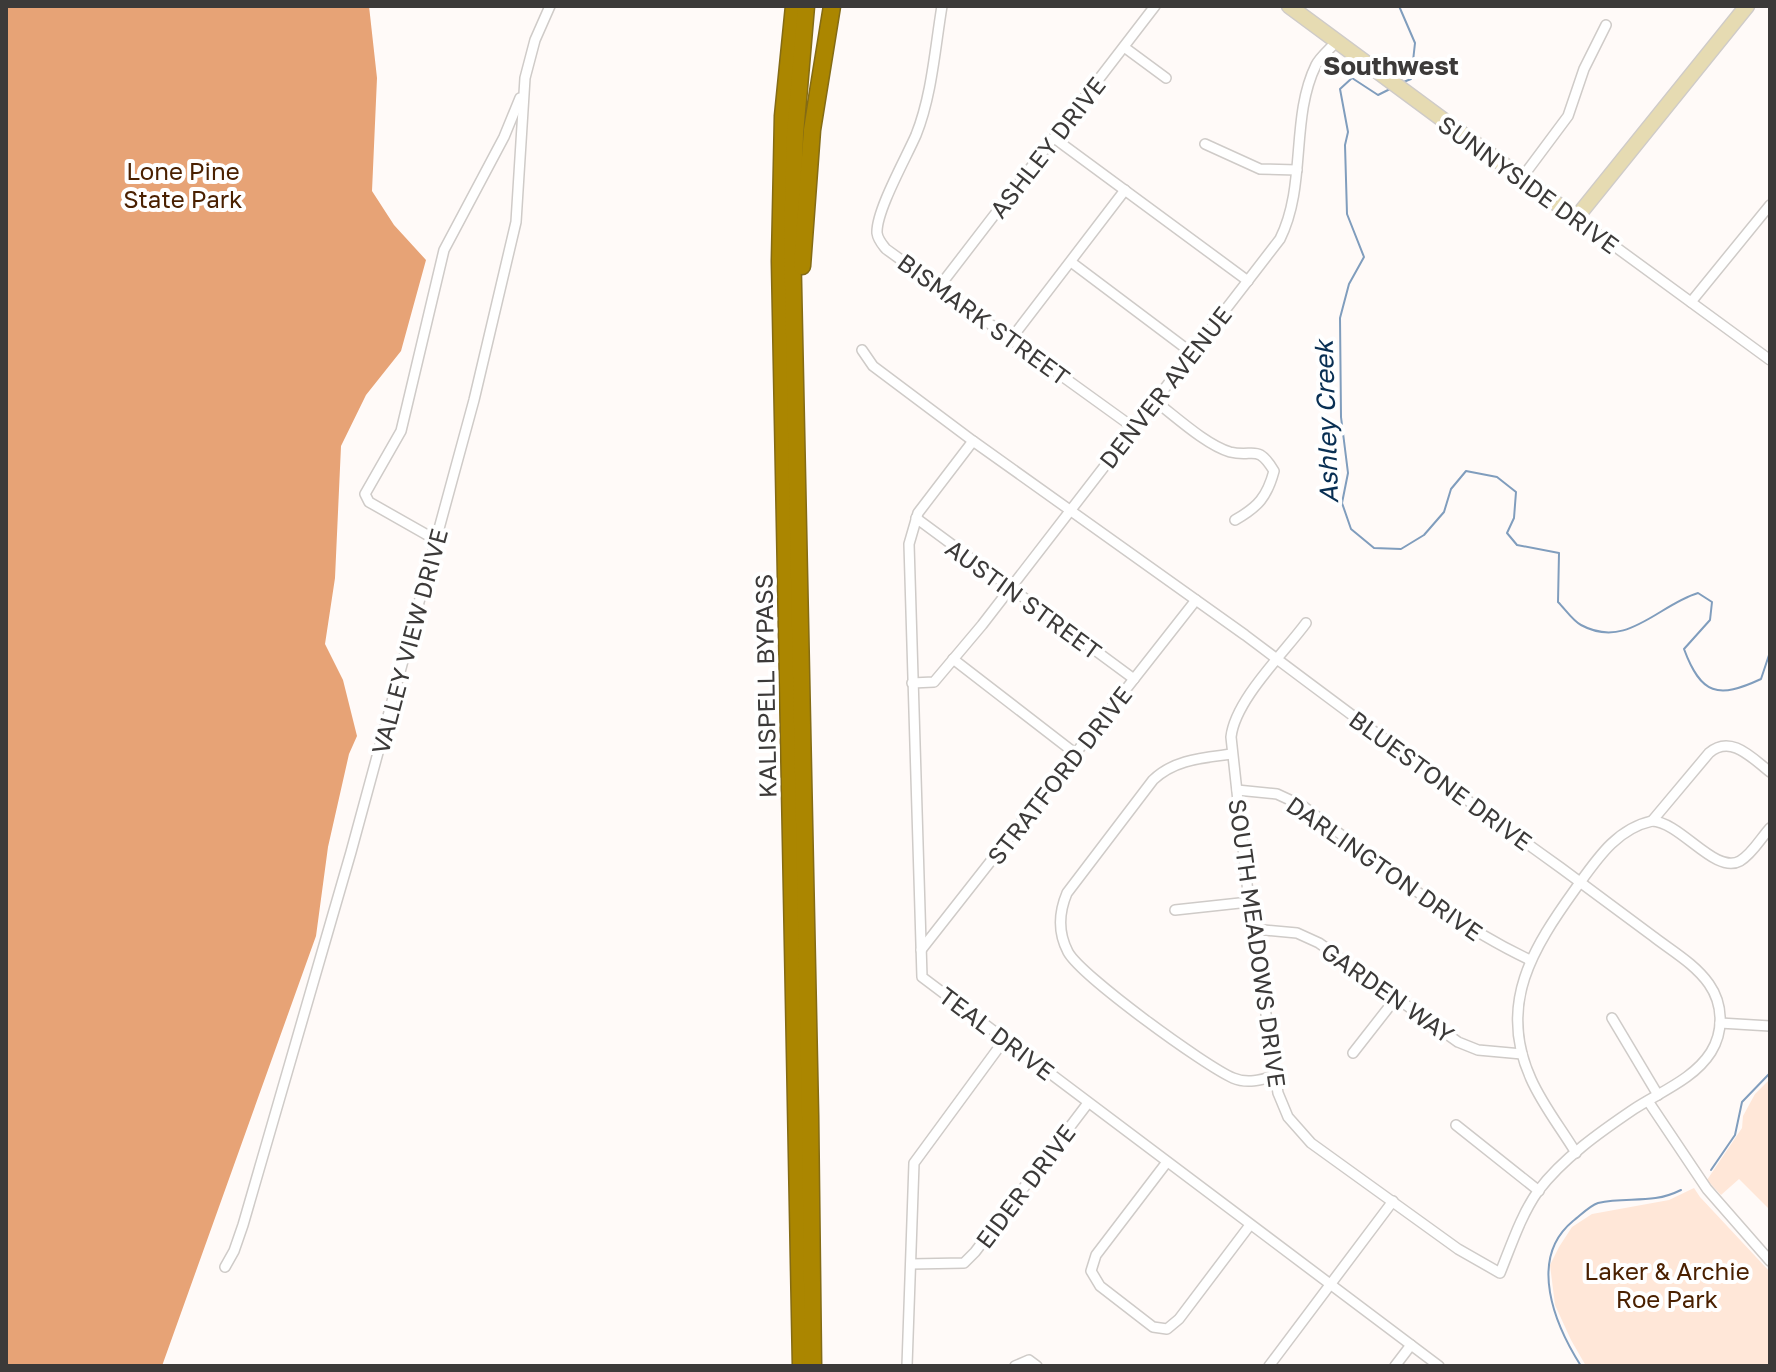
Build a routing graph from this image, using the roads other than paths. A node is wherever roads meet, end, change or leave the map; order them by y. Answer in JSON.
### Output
{"nodes":[{"id":1,"x":550,"y":6,"type":"edge"},
{"id":2,"x":794,"y":6,"type":"edge"},
{"id":3,"x":806,"y":6,"type":"edge"},
{"id":4,"x":832,"y":6,"type":"edge"},
{"id":5,"x":942,"y":6,"type":"edge"},
{"id":6,"x":1155,"y":6,"type":"edge"},
{"id":7,"x":1289,"y":6,"type":"edge"},
{"id":8,"x":1747,"y":6,"type":"edge"},
{"id":9,"x":1606,"y":25,"type":"dead end"},
{"id":10,"x":1336,"y":42,"type":"junction"},
{"id":11,"x":1124,"y":47,"type":"junction"},
{"id":12,"x":1166,"y":78,"type":"dead end"},
{"id":13,"x":523,"y":91,"type":"junction"},
{"id":14,"x":1054,"y":138,"type":"junction"},
{"id":15,"x":1205,"y":144,"type":"dead end"},
{"id":16,"x":1297,"y":170,"type":"junction"},
{"id":17,"x":1521,"y":179,"type":"junction"},
{"id":18,"x":1125,"y":190,"type":"junction"},
{"id":19,"x":1770,"y":205,"type":"edge"},
{"id":20,"x":1576,"y":218,"type":"junction"},
{"id":21,"x":1071,"y":262,"type":"junction"},
{"id":22,"x":1248,"y":281,"type":"junction"},
{"id":23,"x":939,"y":287,"type":"junction"},
{"id":24,"x":1691,"y":302,"type":"junction"},
{"id":25,"x":794,"y":339,"type":"junction"},
{"id":26,"x":1011,"y":339,"type":"junction"},
{"id":27,"x":862,"y":350,"type":"dead end"},
{"id":28,"x":1192,"y":353,"type":"junction"},
{"id":29,"x":1770,"y":360,"type":"edge"},
{"id":30,"x":1155,"y":401,"type":"junction"},
{"id":31,"x":1134,"y":428,"type":"junction"},
{"id":32,"x":973,"y":441,"type":"junction"},
{"id":33,"x":1070,"y":510,"type":"junction"},
{"id":34,"x":916,"y":518,"type":"junction"},
{"id":35,"x":1235,"y":520,"type":"dead end"},
{"id":36,"x":436,"y":540,"type":"junction"},
{"id":37,"x":1009,"y":589,"type":"junction"},
{"id":38,"x":1196,"y":600,"type":"junction"},
{"id":39,"x":1306,"y":623,"type":"dead end"},
{"id":40,"x":953,"y":659,"type":"junction"},
{"id":41,"x":1278,"y":660,"type":"junction"},
{"id":42,"x":1134,"y":679,"type":"junction"},
{"id":43,"x":912,"y":683,"type":"junction"},
{"id":44,"x":1076,"y":754,"type":"junction"},
{"id":45,"x":1232,"y":754,"type":"junction"},
{"id":46,"x":1770,"y":772,"type":"edge"},
{"id":47,"x":1237,"y":790,"type":"junction"},
{"id":48,"x":1652,"y":821,"type":"junction"},
{"id":49,"x":1770,"y":828,"type":"edge"},
{"id":50,"x":1581,"y":882,"type":"junction"},
{"id":51,"x":1249,"y":902,"type":"junction"},
{"id":52,"x":1175,"y":910,"type":"dead end"},
{"id":53,"x":1253,"y":929,"type":"junction"},
{"id":54,"x":921,"y":950,"type":"junction"},
{"id":55,"x":1530,"y":960,"type":"junction"},
{"id":56,"x":1396,"y":998,"type":"junction"},
{"id":57,"x":1612,"y":1018,"type":"dead end"},
{"id":58,"x":1720,"y":1023,"type":"junction"},
{"id":59,"x":1770,"y":1026,"type":"edge"},
{"id":60,"x":1005,"y":1039,"type":"junction"},
{"id":61,"x":1353,"y":1053,"type":"dead end"},
{"id":62,"x":1522,"y":1054,"type":"junction"},
{"id":63,"x":1275,"y":1076,"type":"junction"},
{"id":64,"x":1658,"y":1095,"type":"junction"},
{"id":65,"x":1648,"y":1101,"type":"junction"},
{"id":66,"x":1088,"y":1103,"type":"junction"},
{"id":67,"x":1456,"y":1125,"type":"dead end"},
{"id":68,"x":1576,"y":1153,"type":"junction"},
{"id":69,"x":1167,"y":1162,"type":"junction"},
{"id":70,"x":1539,"y":1191,"type":"junction"},
{"id":71,"x":1393,"y":1201,"type":"junction"},
{"id":72,"x":1250,"y":1225,"type":"junction"},
{"id":73,"x":1770,"y":1261,"type":"edge"},
{"id":74,"x":911,"y":1264,"type":"junction"},
{"id":75,"x":225,"y":1267,"type":"dead end"},
{"id":76,"x":1330,"y":1285,"type":"junction"},
{"id":77,"x":1411,"y":1345,"type":"junction"},
{"id":78,"x":801,"y":1366,"type":"edge"},
{"id":79,"x":813,"y":1366,"type":"edge"},
{"id":80,"x":907,"y":1366,"type":"edge"},
{"id":81,"x":1015,"y":1366,"type":"edge"},
{"id":82,"x":1037,"y":1366,"type":"edge"},
{"id":83,"x":1269,"y":1366,"type":"edge"},
{"id":84,"x":1395,"y":1366,"type":"edge"},
{"id":85,"x":1439,"y":1366,"type":"edge"}],
"edges":[{"from":1,"to":13,"type":"street","name":"VALLEY VIEW DRIVE"},
{"from":2,"to":78,"type":"highway","name":"KALISPELL BYPASS"},
{"from":3,"to":25,"type":"highway","name":"KALISPELL BYPASS"},
{"from":4,"to":25,"type":"highway"},
{"from":5,"to":23,"type":"street","name":"BISMARK STREET"},
{"from":6,"to":11,"type":"street","name":"ASHLEY DRIVE"},
{"from":7,"to":10,"type":"street","name":"SUNNYSIDE DRIVE"},
{"from":8,"to":20,"type":"street"},
{"from":9,"to":17,"type":"street"},
{"from":10,"to":16,"type":"street","name":"DENVER AVENUE"},
{"from":10,"to":17,"type":"street","name":"SUNNYSIDE DRIVE"},
{"from":11,"to":12,"type":"street"},
{"from":11,"to":14,"type":"street","name":"ASHLEY DRIVE"},
{"from":13,"to":36,"type":"street","name":"VALLEY VIEW DRIVE"},
{"from":13,"to":36,"type":"street"},
{"from":14,"to":18,"type":"street"},
{"from":14,"to":23,"type":"street","name":"ASHLEY DRIVE"},
{"from":15,"to":16,"type":"street"},
{"from":16,"to":22,"type":"street","name":"DENVER AVENUE"},
{"from":17,"to":20,"type":"street","name":"SUNNYSIDE DRIVE"},
{"from":18,"to":21,"type":"street"},
{"from":18,"to":22,"type":"street"},
{"from":19,"to":24,"type":"street"},
{"from":20,"to":24,"type":"street","name":"SUNNYSIDE DRIVE"},
{"from":21,"to":26,"type":"street"},
{"from":21,"to":28,"type":"street"},
{"from":22,"to":28,"type":"street","name":"DENVER AVENUE"},
{"from":23,"to":26,"type":"street","name":"BISMARK STREET"},
{"from":24,"to":29,"type":"street","name":"SUNNYSIDE DRIVE"},
{"from":25,"to":79,"type":"highway","name":"KALISPELL BYPASS"},
{"from":26,"to":31,"type":"street","name":"BISMARK STREET"},
{"from":27,"to":32,"type":"street","name":"BLUESTONE DRIVE"},
{"from":28,"to":30,"type":"street","name":"DENVER AVENUE"},
{"from":30,"to":31,"type":"street","name":"DENVER AVENUE"},
{"from":30,"to":35,"type":"street"},
{"from":31,"to":33,"type":"street","name":"DENVER AVENUE"},
{"from":32,"to":33,"type":"street","name":"BLUESTONE DRIVE"},
{"from":32,"to":34,"type":"street","name":"TEAL DRIVE"},
{"from":33,"to":37,"type":"street","name":"DENVER AVENUE"},
{"from":33,"to":38,"type":"street","name":"BLUESTONE DRIVE"},
{"from":34,"to":37,"type":"street","name":"AUSTIN STREET"},
{"from":34,"to":43,"type":"street","name":"TEAL DRIVE"},
{"from":36,"to":75,"type":"street","name":"VALLEY VIEW DRIVE"},
{"from":37,"to":40,"type":"street","name":"DENVER AVENUE"},
{"from":37,"to":42,"type":"street","name":"AUSTIN STREET"},
{"from":38,"to":41,"type":"street","name":"BLUESTONE DRIVE"},
{"from":38,"to":42,"type":"street","name":"STRATFORD DRIVE"},
{"from":39,"to":41,"type":"street","name":"SOUTH MEADOWS DRIVE"},
{"from":40,"to":43,"type":"street","name":"DENVER AVENUE"},
{"from":40,"to":44,"type":"street"},
{"from":41,"to":45,"type":"street","name":"SOUTH MEADOWS DRIVE"},
{"from":41,"to":50,"type":"street","name":"BLUESTONE DRIVE"},
{"from":42,"to":44,"type":"street","name":"STRATFORD DRIVE"},
{"from":43,"to":54,"type":"street","name":"TEAL DRIVE"},
{"from":44,"to":54,"type":"street","name":"STRATFORD DRIVE"},
{"from":45,"to":47,"type":"street","name":"SOUTH MEADOWS DRIVE"},
{"from":45,"to":63,"type":"street"},
{"from":46,"to":48,"type":"street"},
{"from":47,"to":51,"type":"street","name":"SOUTH MEADOWS DRIVE"},
{"from":47,"to":55,"type":"street","name":"DARLINGTON DRIVE"},
{"from":48,"to":49,"type":"street"},
{"from":48,"to":50,"type":"street"},
{"from":50,"to":55,"type":"street"},
{"from":50,"to":58,"type":"street","name":"BLUESTONE DRIVE"},
{"from":51,"to":52,"type":"street"},
{"from":51,"to":53,"type":"street","name":"SOUTH MEADOWS DRIVE"},
{"from":53,"to":56,"type":"street","name":"GARDEN WAY"},
{"from":53,"to":63,"type":"street","name":"SOUTH MEADOWS DRIVE"},
{"from":54,"to":60,"type":"street","name":"TEAL DRIVE"},
{"from":55,"to":62,"type":"street"},
{"from":56,"to":61,"type":"street"},
{"from":56,"to":62,"type":"street","name":"GARDEN WAY"},
{"from":57,"to":64,"type":"street"},
{"from":58,"to":59,"type":"street"},
{"from":58,"to":64,"type":"street"},
{"from":60,"to":66,"type":"street","name":"TEAL DRIVE"},
{"from":60,"to":74,"type":"street"},
{"from":62,"to":68,"type":"street"},
{"from":63,"to":71,"type":"street","name":"SOUTH MEADOWS DRIVE"},
{"from":64,"to":65,"type":"street"},
{"from":65,"to":68,"type":"street"},
{"from":65,"to":73,"type":"street"},
{"from":66,"to":69,"type":"street","name":"TEAL DRIVE"},
{"from":66,"to":74,"type":"street","name":"EIDER DRIVE"},
{"from":67,"to":70,"type":"street"},
{"from":68,"to":70,"type":"street"},
{"from":69,"to":72,"type":"street","name":"TEAL DRIVE"},
{"from":69,"to":72,"type":"street"},
{"from":70,"to":71,"type":"street","name":"SOUTH MEADOWS DRIVE"},
{"from":71,"to":76,"type":"street"},
{"from":72,"to":76,"type":"street","name":"TEAL DRIVE"},
{"from":74,"to":80,"type":"street"},
{"from":76,"to":77,"type":"street","name":"TEAL DRIVE"},
{"from":76,"to":83,"type":"street"},
{"from":77,"to":84,"type":"street"},
{"from":77,"to":85,"type":"street","name":"TEAL DRIVE"},
{"from":81,"to":82,"type":"street"}]}
